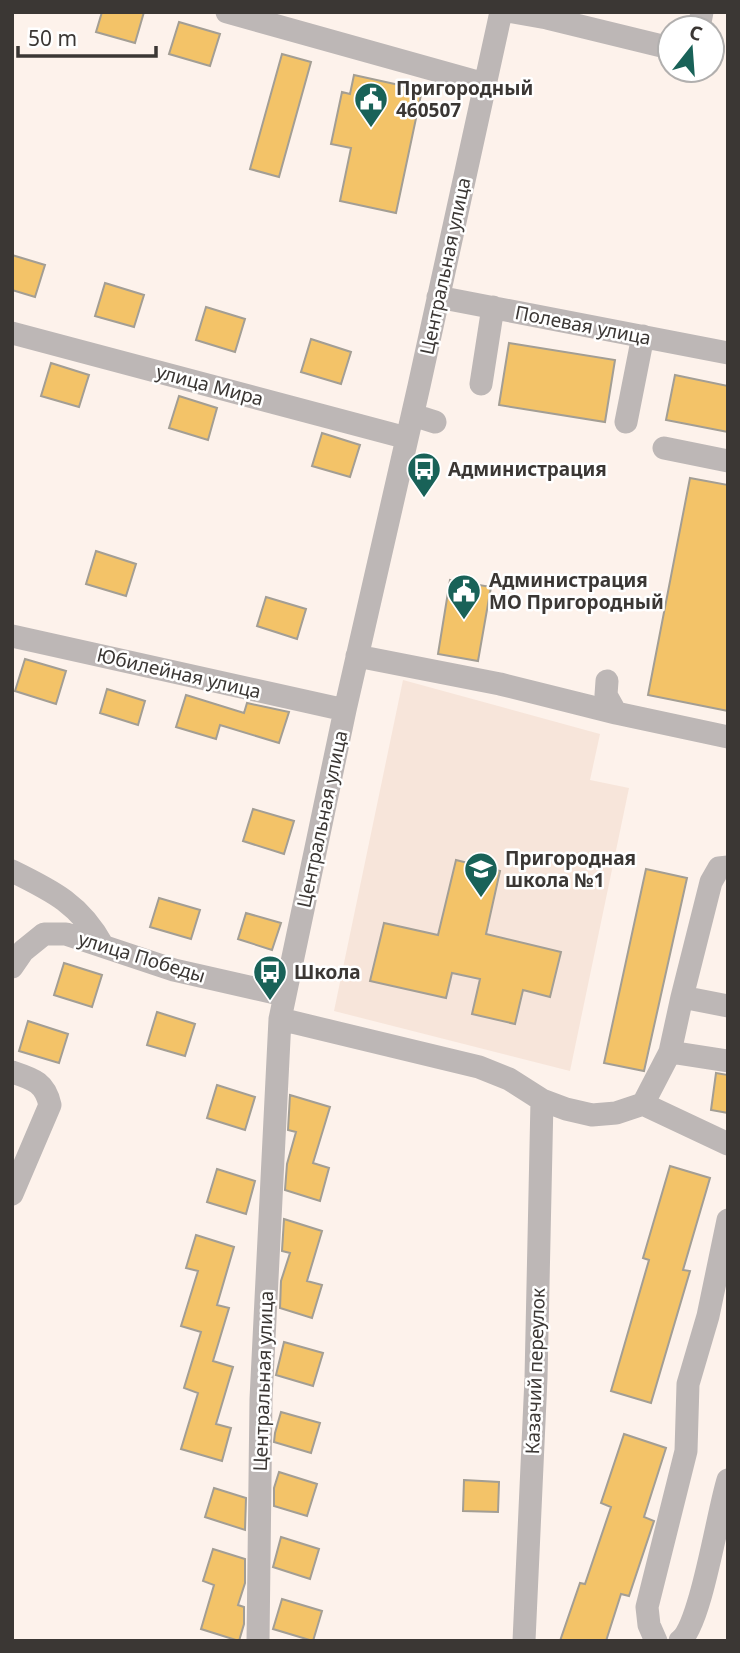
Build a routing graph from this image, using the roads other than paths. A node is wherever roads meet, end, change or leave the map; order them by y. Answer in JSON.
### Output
{"nodes":[{"id":1,"x":227,"y":12,"type":"edge"},
{"id":2,"x":501,"y":12,"type":"edge"},
{"id":3,"x":513,"y":12,"type":"edge"},
{"id":4,"x":548,"y":15,"type":"edge"},
{"id":5,"x":656,"y":44,"type":"edge"},
{"id":6,"x":485,"y":84,"type":"junction"},
{"id":7,"x":438,"y":297,"type":"junction"},
{"id":8,"x":494,"y":307,"type":"junction"},
{"id":9,"x":12,"y":333,"type":"edge"},
{"id":10,"x":643,"y":336,"type":"junction"},
{"id":11,"x":728,"y":353,"type":"edge"},
{"id":12,"x":481,"y":384,"type":"dead end"},
{"id":13,"x":413,"y":415,"type":"junction"},
{"id":14,"x":435,"y":422,"type":"dead end"},
{"id":15,"x":626,"y":422,"type":"dead end"},
{"id":16,"x":407,"y":438,"type":"junction"},
{"id":17,"x":664,"y":448,"type":"dead end"},
{"id":18,"x":728,"y":461,"type":"edge"},
{"id":19,"x":12,"y":636,"type":"edge"},
{"id":20,"x":358,"y":656,"type":"junction"},
{"id":21,"x":607,"y":681,"type":"dead end"},
{"id":22,"x":345,"y":710,"type":"junction"},
{"id":23,"x":616,"y":713,"type":"junction"},
{"id":24,"x":728,"y":737,"type":"edge"},
{"id":25,"x":728,"y":867,"type":"edge"},
{"id":26,"x":12,"y":871,"type":"edge"},
{"id":27,"x":103,"y":946,"type":"junction"},
{"id":28,"x":12,"y":967,"type":"edge"},
{"id":29,"x":284,"y":995,"type":"junction"},
{"id":30,"x":682,"y":997,"type":"junction"},
{"id":31,"x":728,"y":1006,"type":"edge"},
{"id":32,"x":280,"y":1018,"type":"junction"},
{"id":33,"x":670,"y":1052,"type":"junction"},
{"id":34,"x":728,"y":1061,"type":"edge"},
{"id":35,"x":12,"y":1072,"type":"edge"},
{"id":36,"x":542,"y":1100,"type":"junction"},
{"id":37,"x":643,"y":1104,"type":"junction"},
{"id":38,"x":728,"y":1144,"type":"edge"},
{"id":39,"x":12,"y":1194,"type":"edge"},
{"id":40,"x":728,"y":1220,"type":"edge"},
{"id":41,"x":728,"y":1480,"type":"edge"},
{"id":42,"x":258,"y":1641,"type":"edge"},
{"id":43,"x":524,"y":1641,"type":"edge"},
{"id":44,"x":656,"y":1641,"type":"edge"},
{"id":45,"x":680,"y":1641,"type":"edge"}],
"edges":[{"from":1,"to":6,"type":"street"},
{"from":2,"to":6,"type":"street","name":"Центральная улица"},
{"from":3,"to":4,"type":"street"},
{"from":4,"to":5,"type":"street"},
{"from":6,"to":7,"type":"street","name":"Центральная улица"},
{"from":7,"to":8,"type":"street","name":"Полевая улица"},
{"from":7,"to":13,"type":"street","name":"Центральная улица"},
{"from":8,"to":10,"type":"street","name":"Полевая улица"},
{"from":8,"to":12,"type":"street"},
{"from":9,"to":16,"type":"street","name":"улица Мира"},
{"from":10,"to":11,"type":"street","name":"Полевая улица"},
{"from":10,"to":15,"type":"street"},
{"from":13,"to":14,"type":"street"},
{"from":13,"to":16,"type":"street","name":"Центральная улица"},
{"from":16,"to":20,"type":"street","name":"Центральная улица"},
{"from":17,"to":18,"type":"street"},
{"from":19,"to":22,"type":"street","name":"Юбилейная улица"},
{"from":20,"to":22,"type":"street","name":"Центральная улица"},
{"from":20,"to":23,"type":"street"},
{"from":21,"to":23,"type":"street"},
{"from":22,"to":29,"type":"street","name":"Центральная улица"},
{"from":23,"to":24,"type":"street"},
{"from":25,"to":30,"type":"street"},
{"from":26,"to":27,"type":"street"},
{"from":27,"to":28,"type":"street","name":"улица Победы"},
{"from":27,"to":29,"type":"street","name":"улица Победы"},
{"from":29,"to":32,"type":"street","name":"Центральная улица"},
{"from":30,"to":31,"type":"street"},
{"from":30,"to":33,"type":"street"},
{"from":32,"to":36,"type":"street"},
{"from":32,"to":42,"type":"street","name":"Центральная улица"},
{"from":33,"to":34,"type":"street"},
{"from":33,"to":37,"type":"street"},
{"from":35,"to":39,"type":"street"},
{"from":36,"to":37,"type":"street"},
{"from":36,"to":43,"type":"street","name":"Казачий переулок"},
{"from":37,"to":38,"type":"street"},
{"from":40,"to":44,"type":"street"},
{"from":41,"to":45,"type":"street"}]}
